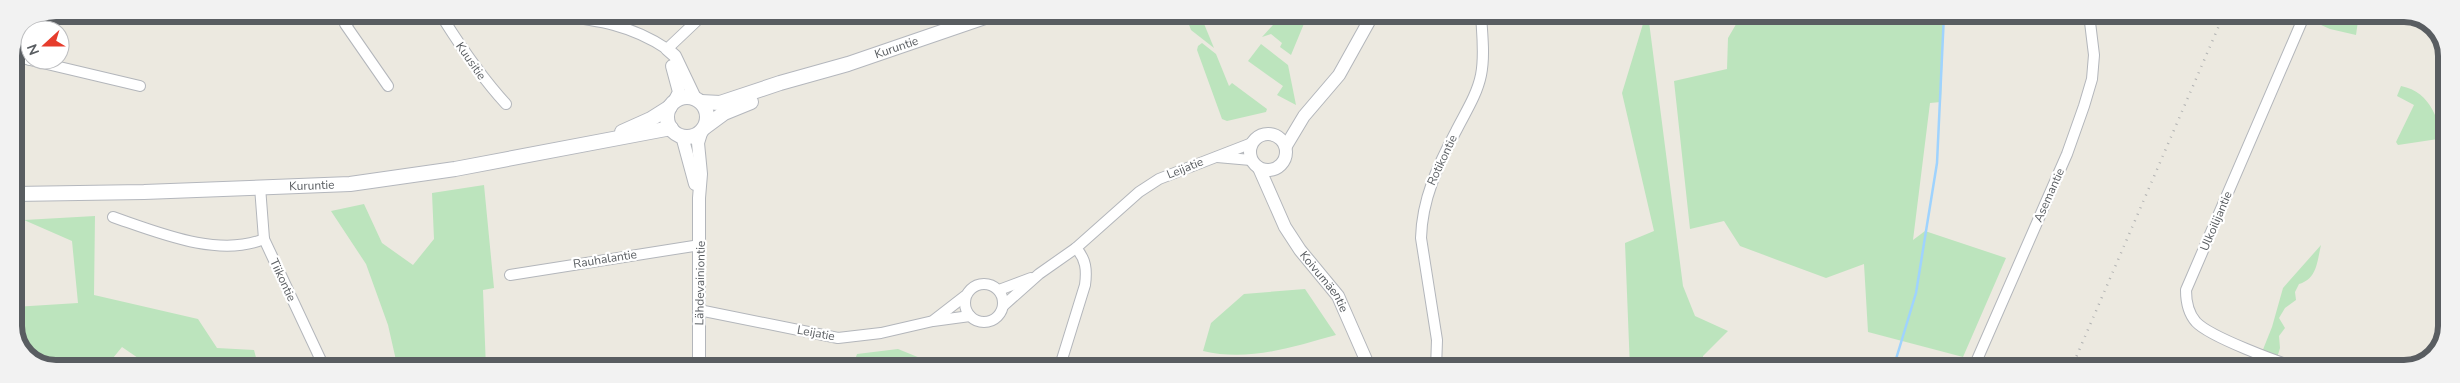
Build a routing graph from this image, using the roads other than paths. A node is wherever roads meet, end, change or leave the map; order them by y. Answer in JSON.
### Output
{"nodes":[{"id":1,"x":348,"y":22,"type":"edge"},
{"id":2,"x":445,"y":22,"type":"edge"},
{"id":3,"x":609,"y":22,"type":"edge"},
{"id":4,"x":695,"y":22,"type":"edge"},
{"id":5,"x":970,"y":22,"type":"edge"},
{"id":6,"x":1368,"y":23,"type":"edge"},
{"id":7,"x":1482,"y":23,"type":"edge"},
{"id":8,"x":2090,"y":23,"type":"edge"},
{"id":9,"x":2301,"y":23,"type":"edge"},
{"id":10,"x":667,"y":49,"type":"junction"},
{"id":11,"x":70,"y":69,"type":"edge"},
{"id":12,"x":828,"y":71,"type":"junction"},
{"id":13,"x":140,"y":86,"type":"dead end"},
{"id":14,"x":388,"y":86,"type":"dead end"},
{"id":15,"x":698,"y":100,"type":"junction"},
{"id":16,"x":506,"y":104,"type":"dead end"},
{"id":17,"x":672,"y":104,"type":"junction"},
{"id":18,"x":1304,"y":116,"type":"junction"},
{"id":19,"x":704,"y":129,"type":"junction"},
{"id":20,"x":676,"y":132,"type":"junction"},
{"id":21,"x":1276,"y":135,"type":"junction"},
{"id":22,"x":604,"y":140,"type":"junction"},
{"id":23,"x":1252,"y":143,"type":"junction"},
{"id":24,"x":1286,"y":146,"type":"junction"},
{"id":25,"x":1214,"y":157,"type":"junction"},
{"id":26,"x":1255,"y":164,"type":"junction"},
{"id":27,"x":1275,"y":169,"type":"junction"},
{"id":28,"x":260,"y":187,"type":"junction"},
{"id":29,"x":23,"y":194,"type":"edge"},
{"id":30,"x":699,"y":198,"type":"junction"},
{"id":31,"x":1273,"y":199,"type":"junction"},
{"id":32,"x":113,"y":217,"type":"dead end"},
{"id":33,"x":264,"y":239,"type":"junction"},
{"id":34,"x":700,"y":245,"type":"junction"},
{"id":35,"x":1076,"y":248,"type":"junction"},
{"id":36,"x":1039,"y":274,"type":"junction"},
{"id":37,"x":510,"y":275,"type":"dead end"},
{"id":38,"x":999,"y":290,"type":"junction"},
{"id":39,"x":965,"y":296,"type":"junction"},
{"id":40,"x":1003,"y":306,"type":"junction"},
{"id":41,"x":699,"y":310,"type":"junction"},
{"id":42,"x":970,"y":316,"type":"junction"},
{"id":43,"x":933,"y":321,"type":"junction"},
{"id":44,"x":321,"y":360,"type":"edge"},
{"id":45,"x":699,"y":360,"type":"edge"},
{"id":46,"x":1062,"y":360,"type":"edge"},
{"id":47,"x":1366,"y":360,"type":"edge"},
{"id":48,"x":1436,"y":360,"type":"edge"},
{"id":49,"x":1977,"y":360,"type":"edge"},
{"id":50,"x":2277,"y":360,"type":"edge"}],
"edges":[{"from":1,"to":14,"type":"street"},
{"from":2,"to":16,"type":"street","name":"Kuusitie"},
{"from":3,"to":10,"type":"street"},
{"from":4,"to":10,"type":"street"},
{"from":5,"to":12,"type":"main road","name":"Kuruntie"},
{"from":6,"to":18,"type":"street"},
{"from":7,"to":48,"type":"street","name":"Rotikontie"},
{"from":8,"to":49,"type":"street","name":"Asemantie"},
{"from":9,"to":50,"type":"street","name":"Ulkoilijantie"},
{"from":10,"to":15,"type":"street"},
{"from":10,"to":17,"type":"street"},
{"from":11,"to":13,"type":"street"},
{"from":12,"to":15,"type":"main road","name":"Kuruntie"},
{"from":12,"to":19,"type":"main road","name":"Kuruntie"},
{"from":15,"to":17,"type":"main road"},
{"from":15,"to":19,"type":"main road"},
{"from":17,"to":20,"type":"main road"},
{"from":17,"to":22,"type":"main road","name":"Kuruntie"},
{"from":18,"to":21,"type":"street"},
{"from":18,"to":24,"type":"street"},
{"from":19,"to":20,"type":"main road"},
{"from":19,"to":30,"type":"street","name":"Lähdevainiontie"},
{"from":20,"to":22,"type":"main road","name":"Kuruntie"},
{"from":20,"to":30,"type":"street","name":"Lähdevainiontie"},
{"from":21,"to":23,"type":"street"},
{"from":21,"to":24,"type":"street"},
{"from":22,"to":28,"type":"main road","name":"Kuruntie"},
{"from":23,"to":25,"type":"street","name":"Leijatie"},
{"from":23,"to":26,"type":"street"},
{"from":24,"to":27,"type":"street"},
{"from":25,"to":26,"type":"street","name":"Leijatie"},
{"from":25,"to":35,"type":"street","name":"Leijatie"},
{"from":26,"to":27,"type":"street"},
{"from":26,"to":31,"type":"street","name":"Koivumäentie"},
{"from":27,"to":31,"type":"street","name":"Koivumäentie"},
{"from":28,"to":29,"type":"main road","name":"Kuruntie"},
{"from":28,"to":33,"type":"street","name":"Tiikontie"},
{"from":30,"to":34,"type":"street","name":"Lähdevainiontie"},
{"from":31,"to":47,"type":"street","name":"Koivumäentie"},
{"from":32,"to":33,"type":"street"},
{"from":33,"to":44,"type":"street","name":"Tiikontie"},
{"from":34,"to":37,"type":"street","name":"Rauhalantie"},
{"from":34,"to":41,"type":"street","name":"Lähdevainiontie"},
{"from":35,"to":36,"type":"street","name":"Leijatie"},
{"from":35,"to":46,"type":"street"},
{"from":36,"to":38,"type":"street","name":"Leijatie"},
{"from":36,"to":40,"type":"street","name":"Leijatie"},
{"from":38,"to":39,"type":"street","name":"Leijatie"},
{"from":38,"to":40,"type":"street"},
{"from":39,"to":42,"type":"street"},
{"from":39,"to":43,"type":"street","name":"Leijatie"},
{"from":40,"to":42,"type":"street","name":"Leijatie"},
{"from":41,"to":43,"type":"street","name":"Leijatie"},
{"from":41,"to":45,"type":"street","name":"Lähdevainiontie"},
{"from":42,"to":43,"type":"street","name":"Leijatie"}]}
